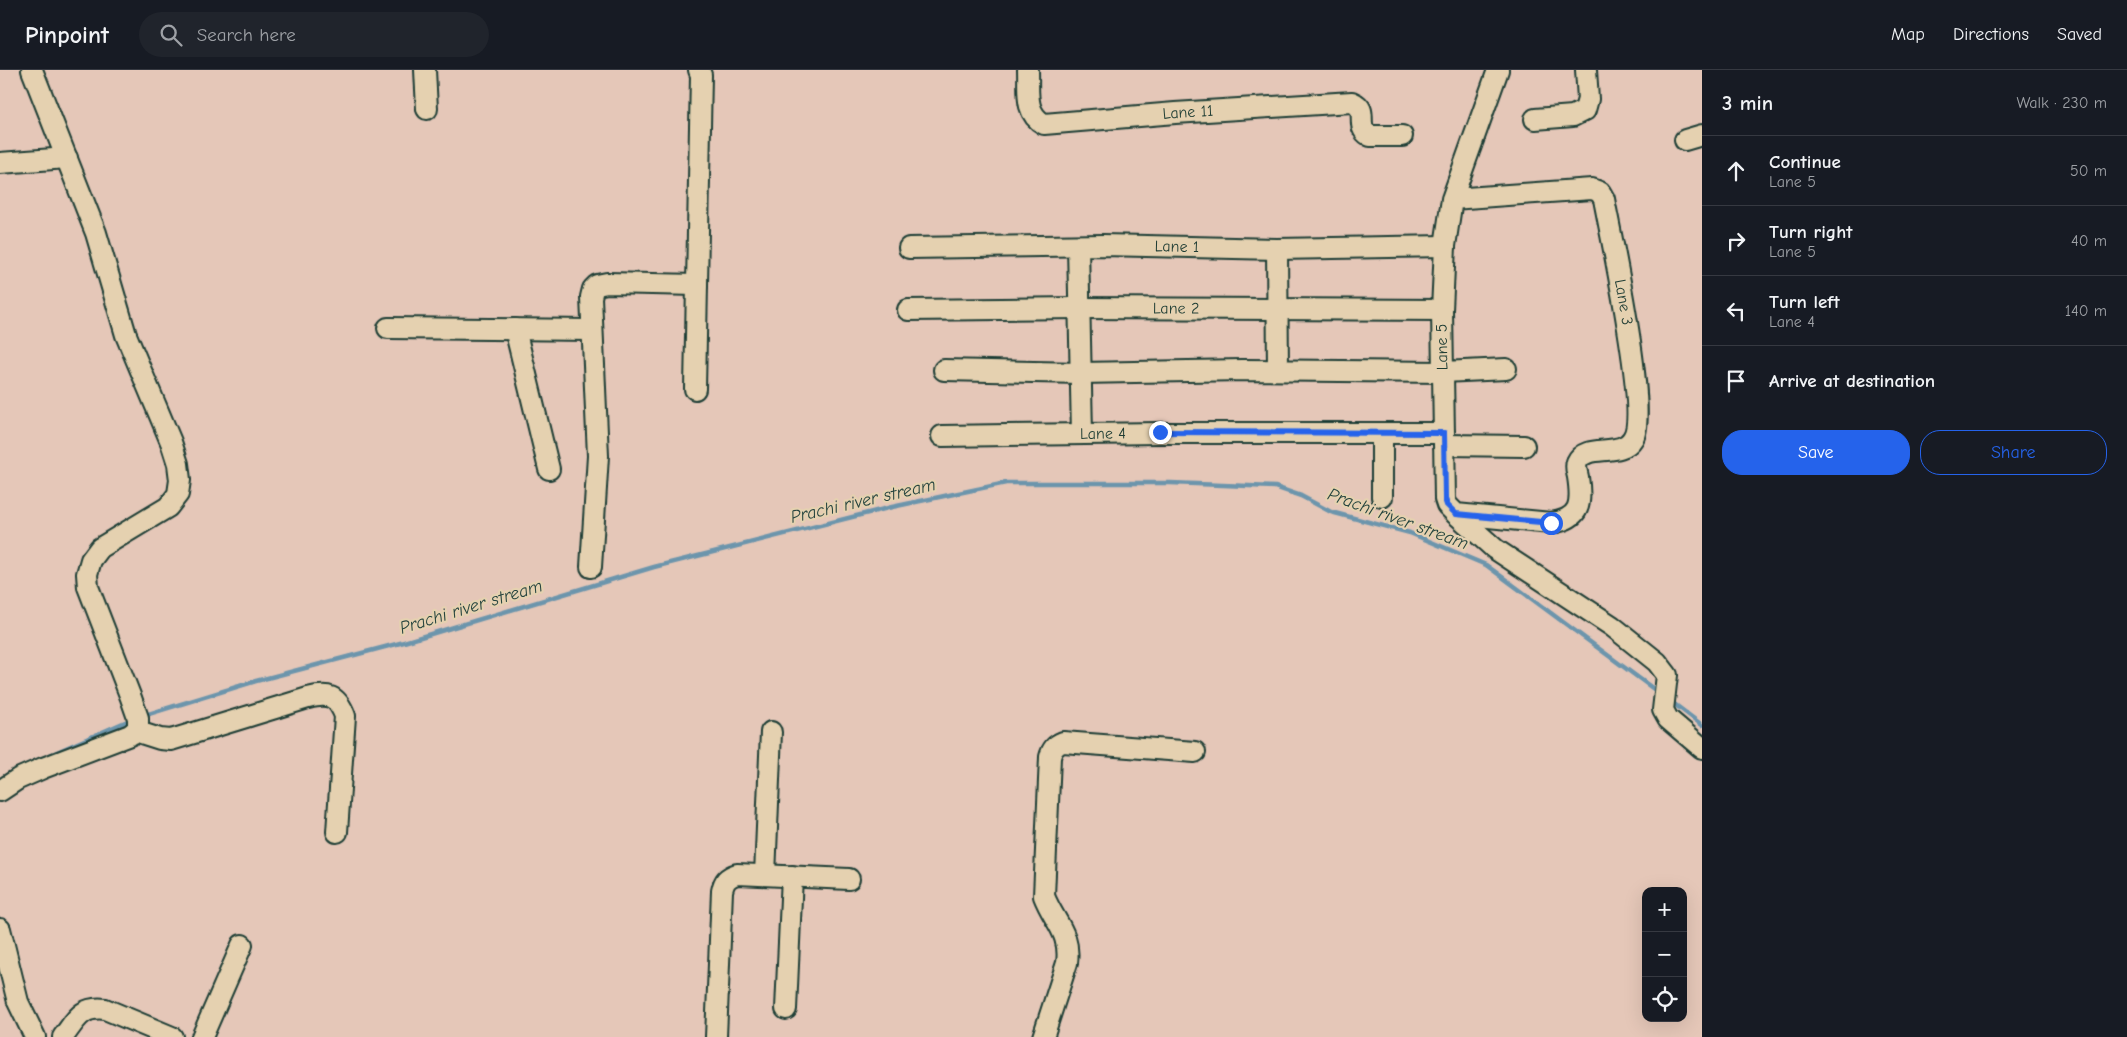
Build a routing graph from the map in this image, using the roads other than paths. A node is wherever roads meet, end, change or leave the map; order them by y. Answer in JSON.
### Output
{"nodes":[{"id":1,"x":32,"y":70,"type":"edge"},
{"id":2,"x":425,"y":70,"type":"edge"},
{"id":3,"x":699,"y":70,"type":"edge"},
{"id":4,"x":1028,"y":70,"type":"edge"},
{"id":5,"x":1498,"y":70,"type":"edge"},
{"id":6,"x":1586,"y":70,"type":"edge"},
{"id":7,"x":427,"y":109,"type":"dead end"},
{"id":8,"x":1535,"y":119,"type":"dead end"},
{"id":9,"x":1402,"y":136,"type":"dead end"},
{"id":10,"x":67,"y":158,"type":"junction"},
{"id":11,"x":0,"y":163,"type":"edge"},
{"id":12,"x":1452,"y":200,"type":"junction"},
{"id":13,"x":1078,"y":246,"type":"junction"},
{"id":14,"x":1445,"y":246,"type":"junction"},
{"id":15,"x":909,"y":248,"type":"dead end"},
{"id":16,"x":1277,"y":249,"type":"junction"},
{"id":17,"x":697,"y":286,"type":"junction"},
{"id":18,"x":1079,"y":308,"type":"junction"},
{"id":19,"x":1278,"y":309,"type":"junction"},
{"id":20,"x":908,"y":310,"type":"dead end"},
{"id":21,"x":1442,"y":310,"type":"junction"},
{"id":22,"x":388,"y":328,"type":"dead end"},
{"id":23,"x":515,"y":329,"type":"junction"},
{"id":24,"x":591,"y":330,"type":"junction"},
{"id":25,"x":1506,"y":369,"type":"dead end"},
{"id":26,"x":944,"y":370,"type":"dead end"},
{"id":27,"x":1278,"y":370,"type":"junction"},
{"id":28,"x":1442,"y":372,"type":"junction"},
{"id":29,"x":1081,"y":373,"type":"junction"},
{"id":30,"x":695,"y":389,"type":"dead end"},
{"id":31,"x":1082,"y":434,"type":"junction"},
{"id":32,"x":1382,"y":434,"type":"junction"},
{"id":33,"x":942,"y":436,"type":"dead end"},
{"id":34,"x":1444,"y":439,"type":"junction"},
{"id":35,"x":1524,"y":446,"type":"dead end"},
{"id":36,"x":549,"y":469,"type":"dead end"},
{"id":37,"x":1382,"y":497,"type":"dead end"},
{"id":38,"x":1456,"y":514,"type":"junction"},
{"id":39,"x":591,"y":567,"type":"dead end"},
{"id":40,"x":136,"y":730,"type":"junction"},
{"id":41,"x":771,"y":732,"type":"dead end"},
{"id":42,"x":1702,"y":748,"type":"edge"},
{"id":43,"x":1196,"y":752,"type":"dead end"},
{"id":44,"x":0,"y":791,"type":"edge"},
{"id":45,"x":337,"y":832,"type":"dead end"},
{"id":46,"x":765,"y":875,"type":"junction"},
{"id":47,"x":792,"y":876,"type":"junction"},
{"id":48,"x":849,"y":879,"type":"dead end"},
{"id":49,"x":0,"y":929,"type":"edge"},
{"id":50,"x":242,"y":945,"type":"dead end"},
{"id":51,"x":786,"y":1009,"type":"dead end"},
{"id":52,"x":35,"y":1037,"type":"edge"},
{"id":53,"x":63,"y":1037,"type":"edge"},
{"id":54,"x":172,"y":1037,"type":"edge"},
{"id":55,"x":202,"y":1037,"type":"edge"},
{"id":56,"x":716,"y":1037,"type":"edge"},
{"id":57,"x":1043,"y":1037,"type":"edge"}],
"edges":[{"from":1,"to":10,"type":"street"},
{"from":2,"to":7,"type":"street"},
{"from":3,"to":17,"type":"street"},
{"from":4,"to":9,"type":"street","name":"Lane 11"},
{"from":5,"to":12,"type":"street","name":"Lane 5"},
{"from":6,"to":8,"type":"street"},
{"from":10,"to":11,"type":"street"},
{"from":10,"to":40,"type":"street"},
{"from":12,"to":14,"type":"street","name":"Lane 5"},
{"from":12,"to":38,"type":"street","name":"Lane 3"},
{"from":13,"to":15,"type":"street","name":"Lane 1"},
{"from":13,"to":16,"type":"street","name":"Lane 1"},
{"from":13,"to":18,"type":"street"},
{"from":14,"to":16,"type":"street","name":"Lane 1"},
{"from":14,"to":21,"type":"street","name":"Lane 5"},
{"from":16,"to":19,"type":"street"},
{"from":17,"to":24,"type":"street"},
{"from":17,"to":30,"type":"street"},
{"from":18,"to":19,"type":"street","name":"Lane 2"},
{"from":18,"to":20,"type":"street","name":"Lane 2"},
{"from":18,"to":29,"type":"street"},
{"from":19,"to":21,"type":"street","name":"Lane 2"},
{"from":19,"to":27,"type":"street"},
{"from":21,"to":28,"type":"street","name":"Lane 5"},
{"from":22,"to":23,"type":"street"},
{"from":23,"to":24,"type":"street"},
{"from":23,"to":36,"type":"street"},
{"from":24,"to":39,"type":"street"},
{"from":25,"to":28,"type":"street"},
{"from":26,"to":29,"type":"street"},
{"from":27,"to":28,"type":"street"},
{"from":27,"to":29,"type":"street"},
{"from":28,"to":34,"type":"street","name":"Lane 5"},
{"from":29,"to":31,"type":"street"},
{"from":31,"to":32,"type":"street","name":"Lane 4"},
{"from":31,"to":33,"type":"street","name":"Lane 4"},
{"from":32,"to":34,"type":"street","name":"Lane 4"},
{"from":32,"to":37,"type":"street"},
{"from":34,"to":35,"type":"street","name":"Lane 4"},
{"from":34,"to":38,"type":"street","name":"Lane 5"},
{"from":38,"to":42,"type":"street"},
{"from":40,"to":44,"type":"street"},
{"from":40,"to":45,"type":"street"},
{"from":41,"to":46,"type":"street"},
{"from":43,"to":57,"type":"street"},
{"from":46,"to":47,"type":"street"},
{"from":46,"to":56,"type":"street"},
{"from":47,"to":48,"type":"street"},
{"from":47,"to":51,"type":"street"},
{"from":49,"to":52,"type":"street"},
{"from":50,"to":55,"type":"street"},
{"from":53,"to":54,"type":"street"}]}
